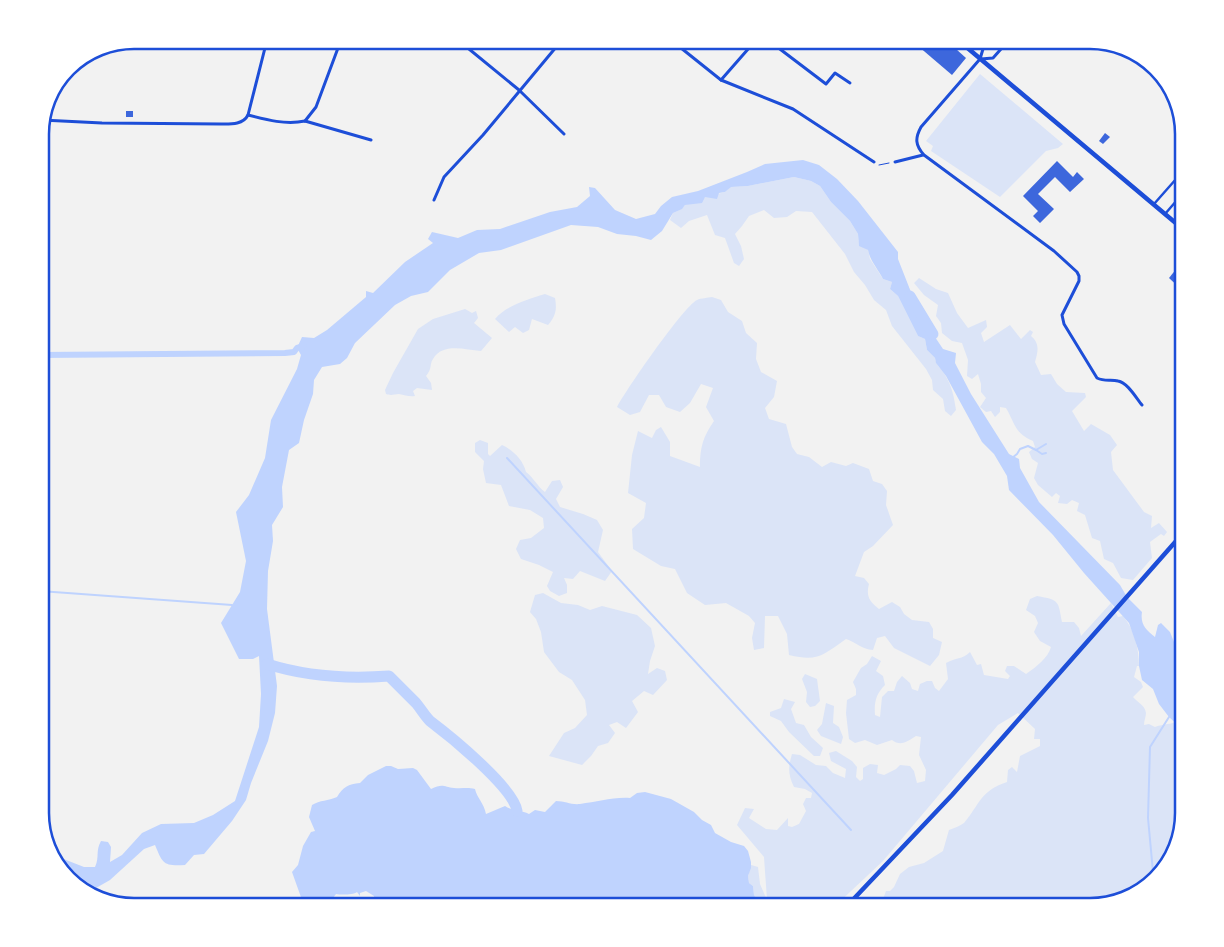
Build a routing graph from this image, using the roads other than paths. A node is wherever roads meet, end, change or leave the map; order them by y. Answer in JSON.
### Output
{"nodes":[{"id":1,"x":265,"y":49,"type":"edge"},
{"id":2,"x":337,"y":49,"type":"edge"},
{"id":3,"x":469,"y":49,"type":"edge"},
{"id":4,"x":554,"y":49,"type":"edge"},
{"id":5,"x":682,"y":49,"type":"edge"},
{"id":6,"x":748,"y":49,"type":"edge"},
{"id":7,"x":780,"y":49,"type":"edge"},
{"id":8,"x":968,"y":49,"type":"edge"},
{"id":9,"x":984,"y":49,"type":"edge"},
{"id":10,"x":1001,"y":49,"type":"edge"},
{"id":11,"x":980,"y":59,"type":"junction"},
{"id":12,"x":721,"y":80,"type":"junction"},
{"id":13,"x":850,"y":84,"type":"dead end"},
{"id":14,"x":519,"y":90,"type":"junction"},
{"id":15,"x":248,"y":115,"type":"junction"},
{"id":16,"x":50,"y":120,"type":"edge"},
{"id":17,"x":306,"y":121,"type":"junction"},
{"id":18,"x":564,"y":134,"type":"dead end"},
{"id":19,"x":371,"y":140,"type":"dead end"},
{"id":20,"x":924,"y":155,"type":"junction"},
{"id":21,"x":874,"y":162,"type":"road end"},
{"id":22,"x":895,"y":162,"type":"road end"},
{"id":23,"x":1175,"y":180,"type":"edge"},
{"id":24,"x":434,"y":200,"type":"dead end"},
{"id":25,"x":1175,"y":202,"type":"edge"},
{"id":26,"x":1154,"y":204,"type":"junction"},
{"id":27,"x":1165,"y":214,"type":"junction"},
{"id":28,"x":1175,"y":222,"type":"edge"},
{"id":29,"x":1142,"y":405,"type":"dead end"},
{"id":30,"x":1175,"y":542,"type":"edge"},
{"id":31,"x":855,"y":898,"type":"edge"}],
"edges":[{"from":1,"to":15,"type":"street"},
{"from":2,"to":17,"type":"street"},
{"from":3,"to":14,"type":"street"},
{"from":4,"to":14,"type":"street"},
{"from":5,"to":12,"type":"street"},
{"from":6,"to":12,"type":"street"},
{"from":7,"to":13,"type":"street"},
{"from":8,"to":11,"type":"main road"},
{"from":9,"to":11,"type":"street"},
{"from":10,"to":11,"type":"street"},
{"from":11,"to":20,"type":"street"},
{"from":11,"to":26,"type":"main road"},
{"from":12,"to":21,"type":"street"},
{"from":14,"to":18,"type":"street"},
{"from":14,"to":24,"type":"street"},
{"from":15,"to":16,"type":"street"},
{"from":15,"to":17,"type":"street"},
{"from":17,"to":19,"type":"street"},
{"from":20,"to":22,"type":"street"},
{"from":20,"to":29,"type":"street"},
{"from":23,"to":26,"type":"street"},
{"from":25,"to":27,"type":"street"},
{"from":26,"to":27,"type":"main road"},
{"from":27,"to":28,"type":"main road"},
{"from":30,"to":31,"type":"main road"}]}
